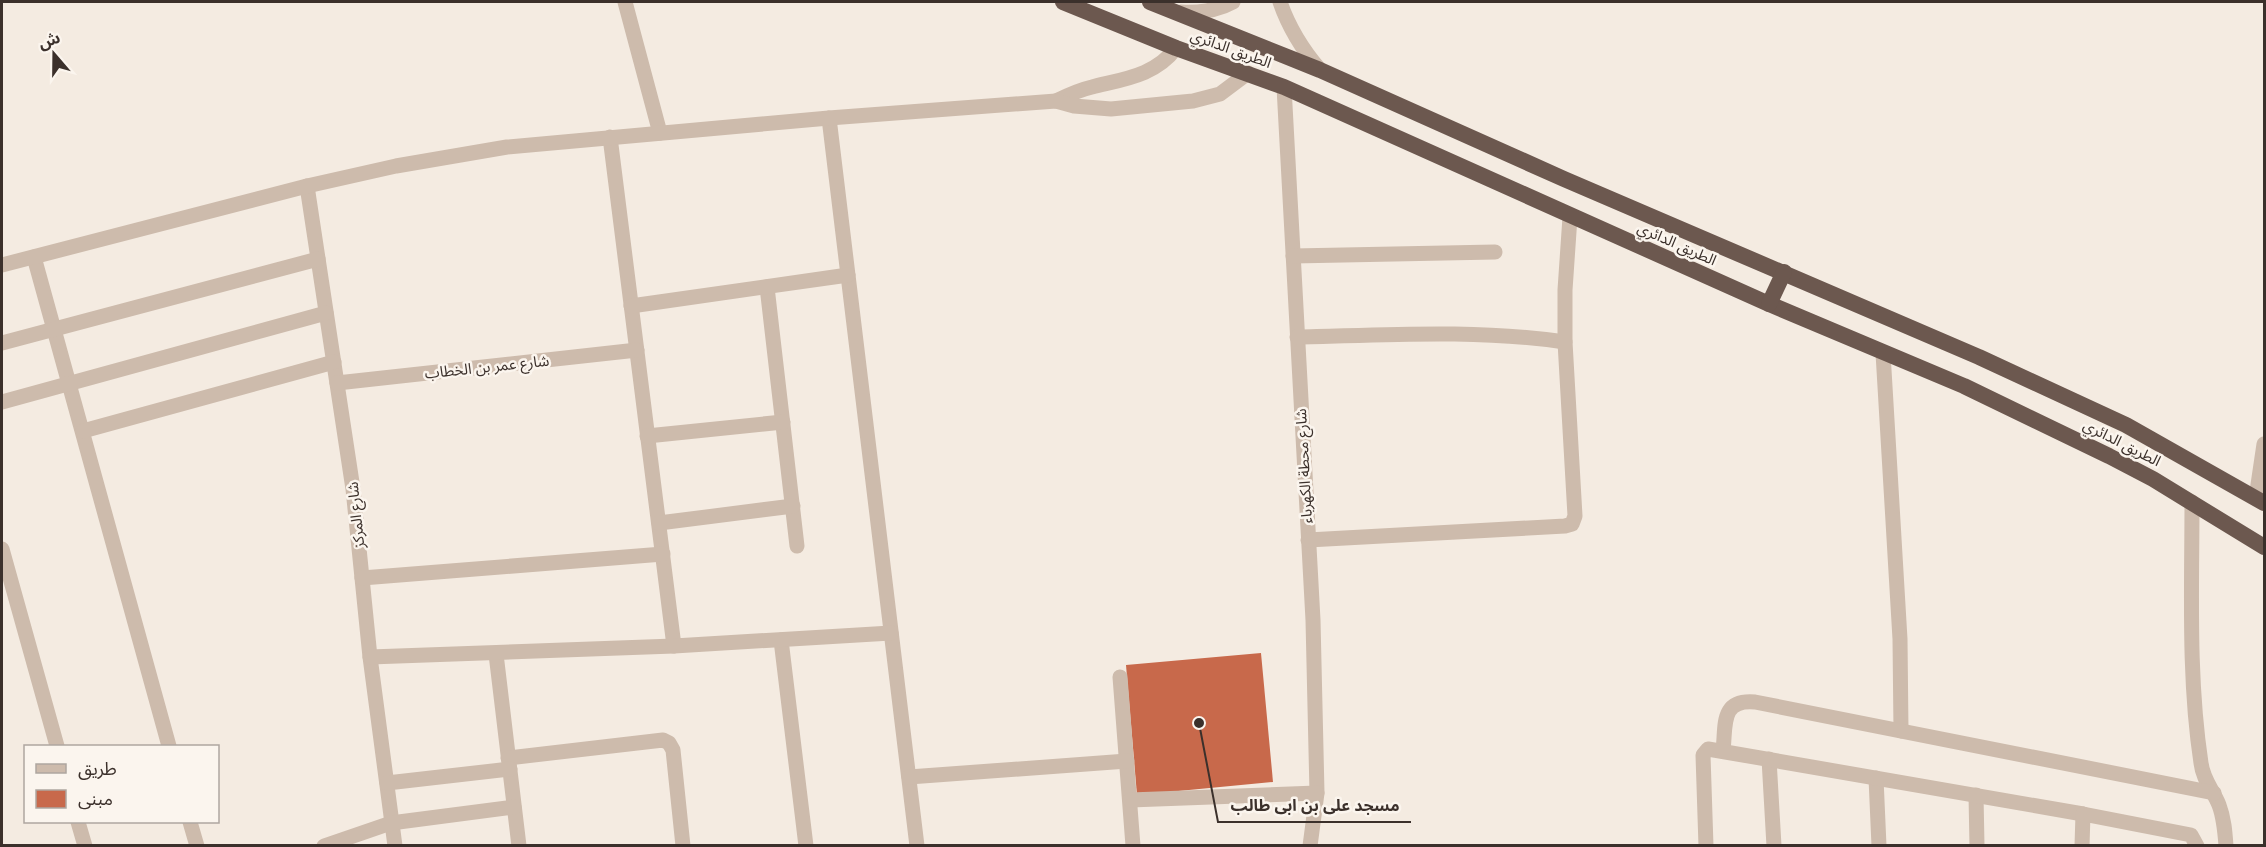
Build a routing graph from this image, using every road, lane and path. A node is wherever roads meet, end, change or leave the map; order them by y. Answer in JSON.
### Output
{"nodes":[{"id":1,"x":625,"y":2,"type":"edge"},
{"id":2,"x":1063,"y":2,"type":"edge"},
{"id":3,"x":1150,"y":2,"type":"edge"},
{"id":4,"x":1233,"y":2,"type":"edge"},
{"id":5,"x":1280,"y":2,"type":"edge"},
{"id":6,"x":1173,"y":12,"type":"junction"},
{"id":7,"x":1176,"y":48,"type":"junction"},
{"id":8,"x":1320,"y":70,"type":"junction"},
{"id":9,"x":1248,"y":73,"type":"junction"},
{"id":10,"x":1284,"y":87,"type":"junction"},
{"id":11,"x":1056,"y":101,"type":"junction"},
{"id":12,"x":829,"y":118,"type":"junction"},
{"id":13,"x":660,"y":133,"type":"junction"},
{"id":14,"x":610,"y":137,"type":"junction"},
{"id":15,"x":307,"y":186,"type":"junction"},
{"id":16,"x":1570,"y":217,"type":"junction"},
{"id":17,"x":1495,"y":252,"type":"dead end"},
{"id":18,"x":1293,"y":255,"type":"junction"},
{"id":19,"x":34,"y":257,"type":"junction"},
{"id":20,"x":318,"y":259,"type":"junction"},
{"id":21,"x":2,"y":266,"type":"edge"},
{"id":22,"x":1784,"y":272,"type":"junction"},
{"id":23,"x":848,"y":275,"type":"junction"},
{"id":24,"x":767,"y":287,"type":"junction"},
{"id":25,"x":1769,"y":304,"type":"junction"},
{"id":26,"x":631,"y":306,"type":"junction"},
{"id":27,"x":326,"y":313,"type":"junction"},
{"id":28,"x":54,"y":329,"type":"junction"},
{"id":29,"x":1297,"y":337,"type":"junction"},
{"id":30,"x":1565,"y":342,"type":"junction"},
{"id":31,"x":2,"y":343,"type":"edge"},
{"id":32,"x":637,"y":350,"type":"junction"},
{"id":33,"x":1883,"y":353,"type":"junction"},
{"id":34,"x":334,"y":362,"type":"junction"},
{"id":35,"x":69,"y":383,"type":"junction"},
{"id":36,"x":337,"y":383,"type":"junction"},
{"id":37,"x":2,"y":402,"type":"edge"},
{"id":38,"x":783,"y":422,"type":"junction"},
{"id":39,"x":83,"y":432,"type":"junction"},
{"id":40,"x":647,"y":436,"type":"junction"},
{"id":41,"x":2265,"y":444,"type":"edge"},
{"id":42,"x":2260,"y":501,"type":"edge"},
{"id":43,"x":2193,"y":502,"type":"junction"},
{"id":44,"x":793,"y":506,"type":"junction"},
{"id":45,"x":659,"y":523,"type":"junction"},
{"id":46,"x":1308,"y":540,"type":"junction"},
{"id":47,"x":797,"y":546,"type":"dead end"},
{"id":48,"x":2265,"y":547,"type":"edge"},
{"id":49,"x":2,"y":549,"type":"edge"},
{"id":50,"x":663,"y":554,"type":"junction"},
{"id":51,"x":362,"y":578,"type":"junction"},
{"id":52,"x":891,"y":633,"type":"junction"},
{"id":53,"x":781,"y":640,"type":"junction"},
{"id":54,"x":674,"y":646,"type":"junction"},
{"id":55,"x":496,"y":654,"type":"junction"},
{"id":56,"x":370,"y":657,"type":"junction"},
{"id":57,"x":1120,"y":677,"type":"dead end"},
{"id":58,"x":1901,"y":731,"type":"junction"},
{"id":59,"x":56,"y":745,"type":"edge"},
{"id":60,"x":168,"y":745,"type":"edge"},
{"id":61,"x":1723,"y":751,"type":"junction"},
{"id":62,"x":1769,"y":759,"type":"junction"},
{"id":63,"x":1127,"y":761,"type":"junction"},
{"id":64,"x":509,"y":763,"type":"junction"},
{"id":65,"x":909,"y":777,"type":"junction"},
{"id":66,"x":1876,"y":778,"type":"junction"},
{"id":67,"x":387,"y":783,"type":"junction"},
{"id":68,"x":1317,"y":793,"type":"junction"},
{"id":69,"x":2214,"y":793,"type":"junction"},
{"id":70,"x":1976,"y":795,"type":"junction"},
{"id":71,"x":1130,"y":800,"type":"junction"},
{"id":72,"x":514,"y":807,"type":"junction"},
{"id":73,"x":2083,"y":814,"type":"junction"},
{"id":74,"x":78,"y":823,"type":"edge"},
{"id":75,"x":190,"y":823,"type":"edge"},
{"id":76,"x":391,"y":823,"type":"junction"},
{"id":77,"x":85,"y":846,"type":"edge"},
{"id":78,"x":197,"y":846,"type":"edge"},
{"id":79,"x":324,"y":846,"type":"edge"},
{"id":80,"x":395,"y":846,"type":"edge"},
{"id":81,"x":519,"y":846,"type":"edge"},
{"id":82,"x":683,"y":846,"type":"edge"},
{"id":83,"x":806,"y":846,"type":"edge"},
{"id":84,"x":917,"y":846,"type":"edge"},
{"id":85,"x":1133,"y":846,"type":"edge"},
{"id":86,"x":1310,"y":846,"type":"edge"},
{"id":87,"x":1706,"y":846,"type":"edge"},
{"id":88,"x":1774,"y":846,"type":"edge"},
{"id":89,"x":1879,"y":846,"type":"edge"},
{"id":90,"x":1977,"y":846,"type":"edge"},
{"id":91,"x":2082,"y":846,"type":"edge"},
{"id":92,"x":2197,"y":846,"type":"edge"},
{"id":93,"x":2226,"y":846,"type":"edge"}],
"edges":[{"from":1,"to":13,"type":"street"},
{"from":2,"to":7,"type":"highway","name":"الطريق الدائري"},
{"from":3,"to":6,"type":"highway","name":"الطريق الدائري"},
{"from":4,"to":6,"type":"street"},
{"from":5,"to":8,"type":"street"},
{"from":6,"to":8,"type":"highway","name":"الطريق الدائري"},
{"from":7,"to":9,"type":"highway","name":"الطريق الدائري"},
{"from":7,"to":11,"type":"street"},
{"from":8,"to":22,"type":"highway","name":"الطريق الدائري"},
{"from":9,"to":10,"type":"highway","name":"الطريق الدائري"},
{"from":9,"to":11,"type":"street"},
{"from":10,"to":16,"type":"highway","name":"الطريق الدائري"},
{"from":10,"to":18,"type":"street","name":"شارع محطة الكهرباء"},
{"from":11,"to":12,"type":"street"},
{"from":12,"to":13,"type":"street"},
{"from":12,"to":23,"type":"street"},
{"from":13,"to":14,"type":"street"},
{"from":14,"to":15,"type":"street"},
{"from":14,"to":26,"type":"street"},
{"from":15,"to":19,"type":"street"},
{"from":15,"to":20,"type":"street","name":"شارع المركز"},
{"from":16,"to":25,"type":"highway","name":"الطريق الدائري"},
{"from":16,"to":30,"type":"street"},
{"from":17,"to":18,"type":"street"},
{"from":18,"to":29,"type":"street","name":"شارع محطة الكهرباء"},
{"from":19,"to":21,"type":"street"},
{"from":19,"to":28,"type":"street"},
{"from":20,"to":27,"type":"street","name":"شارع المركز"},
{"from":20,"to":28,"type":"street"},
{"from":22,"to":25,"type":"highway"},
{"from":22,"to":42,"type":"highway","name":"الطريق الدائري"},
{"from":23,"to":24,"type":"street"},
{"from":23,"to":52,"type":"street"},
{"from":24,"to":26,"type":"street"},
{"from":24,"to":38,"type":"street"},
{"from":25,"to":33,"type":"highway","name":"الطريق الدائري"},
{"from":26,"to":32,"type":"street"},
{"from":27,"to":34,"type":"street","name":"شارع المركز"},
{"from":27,"to":35,"type":"street"},
{"from":28,"to":31,"type":"street"},
{"from":28,"to":35,"type":"street"},
{"from":29,"to":30,"type":"street"},
{"from":29,"to":46,"type":"street","name":"شارع محطة الكهرباء"},
{"from":30,"to":46,"type":"street"},
{"from":32,"to":36,"type":"street","name":"شارع عمر بن الخطاب"},
{"from":32,"to":40,"type":"street"},
{"from":33,"to":43,"type":"highway","name":"الطريق الدائري"},
{"from":33,"to":58,"type":"street"},
{"from":34,"to":36,"type":"street","name":"شارع المركز"},
{"from":34,"to":39,"type":"street"},
{"from":35,"to":37,"type":"street"},
{"from":35,"to":39,"type":"street"},
{"from":36,"to":51,"type":"street","name":"شارع المركز"},
{"from":38,"to":40,"type":"street"},
{"from":38,"to":44,"type":"street"},
{"from":39,"to":60,"type":"street"},
{"from":40,"to":45,"type":"street"},
{"from":41,"to":42,"type":"street"},
{"from":43,"to":48,"type":"highway","name":"الطريق الدائري"},
{"from":43,"to":69,"type":"street"},
{"from":44,"to":45,"type":"street"},
{"from":44,"to":47,"type":"street"},
{"from":45,"to":50,"type":"street"},
{"from":46,"to":68,"type":"street","name":"شارع محطة الكهرباء"},
{"from":49,"to":59,"type":"street"},
{"from":50,"to":51,"type":"street"},
{"from":50,"to":54,"type":"street"},
{"from":51,"to":56,"type":"street","name":"شارع المركز"},
{"from":52,"to":53,"type":"street"},
{"from":52,"to":65,"type":"street"},
{"from":53,"to":54,"type":"street"},
{"from":53,"to":83,"type":"street"},
{"from":54,"to":55,"type":"street"},
{"from":55,"to":56,"type":"street"},
{"from":55,"to":64,"type":"street"},
{"from":56,"to":67,"type":"street","name":"شارع المركز"},
{"from":57,"to":63,"type":"street"},
{"from":58,"to":61,"type":"street"},
{"from":58,"to":69,"type":"street"},
{"from":61,"to":62,"type":"street"},
{"from":61,"to":87,"type":"street"},
{"from":62,"to":66,"type":"street"},
{"from":62,"to":88,"type":"street"},
{"from":63,"to":65,"type":"street"},
{"from":63,"to":71,"type":"street"},
{"from":64,"to":67,"type":"street"},
{"from":64,"to":72,"type":"street"},
{"from":64,"to":82,"type":"street"},
{"from":65,"to":84,"type":"street"},
{"from":66,"to":70,"type":"street"},
{"from":66,"to":89,"type":"street"},
{"from":67,"to":76,"type":"street","name":"شارع المركز"},
{"from":68,"to":71,"type":"street"},
{"from":68,"to":86,"type":"street","name":"شارع محطة الكهرباء"},
{"from":69,"to":93,"type":"street"},
{"from":70,"to":73,"type":"street"},
{"from":70,"to":90,"type":"street"},
{"from":71,"to":85,"type":"street"},
{"from":72,"to":76,"type":"street"},
{"from":72,"to":81,"type":"street"},
{"from":73,"to":91,"type":"street"},
{"from":73,"to":92,"type":"street"},
{"from":74,"to":77,"type":"street"},
{"from":75,"to":78,"type":"street"},
{"from":76,"to":79,"type":"street"},
{"from":76,"to":80,"type":"street","name":"شارع المركز"}]}
